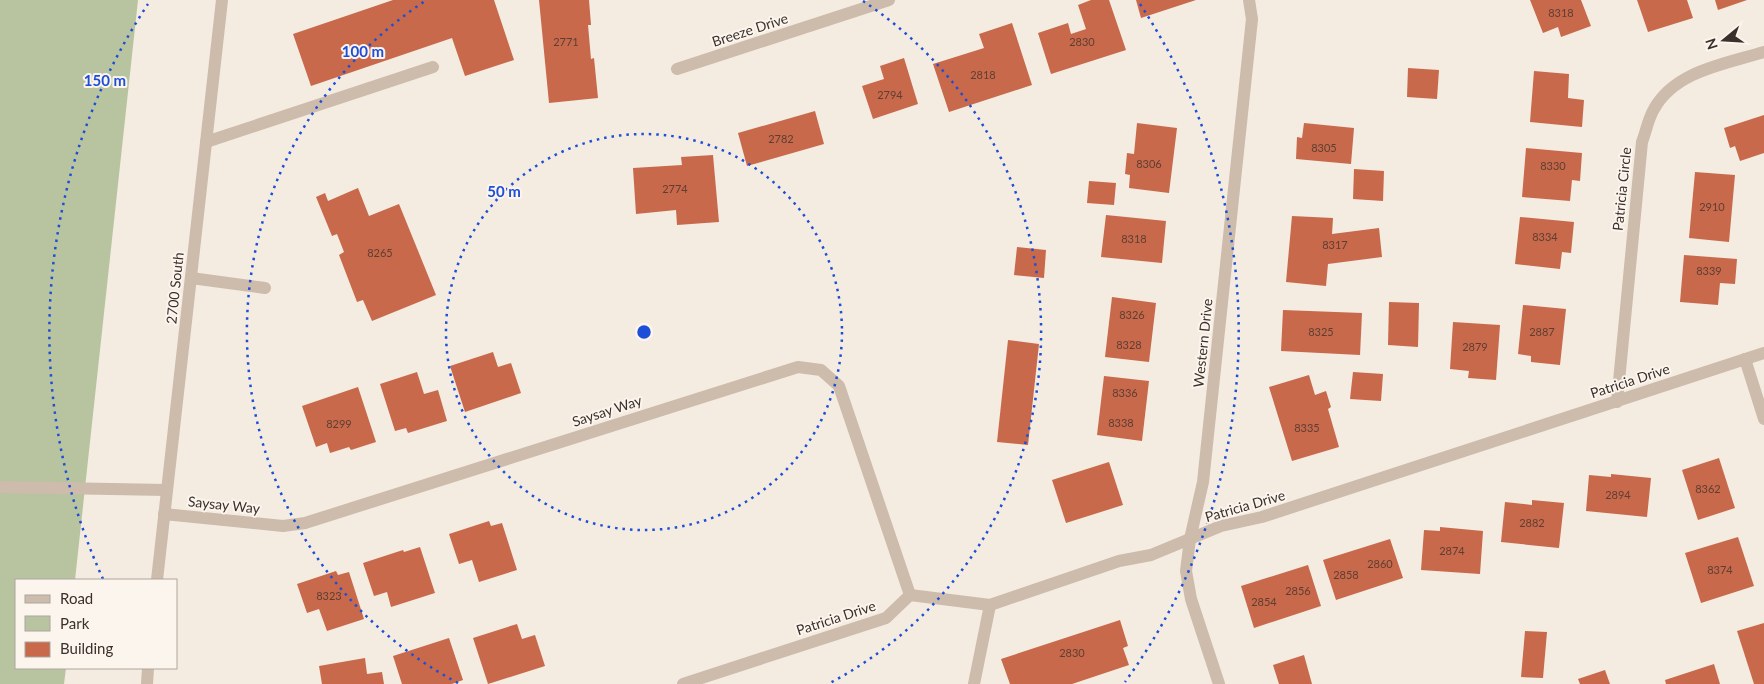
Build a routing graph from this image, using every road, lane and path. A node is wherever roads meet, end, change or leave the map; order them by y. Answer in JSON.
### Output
{"nodes":[{"id":1,"x":222,"y":0,"type":"edge"},
{"id":2,"x":889,"y":0,"type":"edge"},
{"id":3,"x":1249,"y":0,"type":"edge"},
{"id":4,"x":862,"y":4,"type":"edge"},
{"id":5,"x":1764,"y":52,"type":"edge"},
{"id":6,"x":433,"y":67,"type":"dead end"},
{"id":7,"x":678,"y":69,"type":"dead end"},
{"id":8,"x":206,"y":142,"type":"junction"},
{"id":9,"x":191,"y":278,"type":"junction"},
{"id":10,"x":265,"y":288,"type":"dead end"},
{"id":11,"x":1764,"y":353,"type":"edge"},
{"id":12,"x":1744,"y":359,"type":"junction"},
{"id":13,"x":1617,"y":402,"type":"junction"},
{"id":14,"x":1764,"y":419,"type":"edge"},
{"id":15,"x":0,"y":486,"type":"edge"},
{"id":16,"x":167,"y":490,"type":"junction"},
{"id":17,"x":164,"y":514,"type":"junction"},
{"id":18,"x":1190,"y":539,"type":"junction"},
{"id":19,"x":157,"y":579,"type":"edge"},
{"id":20,"x":910,"y":596,"type":"junction"},
{"id":21,"x":990,"y":605,"type":"junction"},
{"id":22,"x":148,"y":669,"type":"edge"},
{"id":23,"x":146,"y":684,"type":"edge"},
{"id":24,"x":683,"y":684,"type":"edge"},
{"id":25,"x":974,"y":684,"type":"edge"},
{"id":26,"x":1219,"y":684,"type":"edge"}],
"edges":[{"from":1,"to":8,"type":"street","name":"2700 South"},
{"from":2,"to":4,"type":"street","name":"Breeze Drive"},
{"from":3,"to":18,"type":"street","name":"Western Drive"},
{"from":4,"to":7,"type":"street","name":"Breeze Drive"},
{"from":5,"to":13,"type":"street","name":"Patricia Circle"},
{"from":6,"to":8,"type":"street"},
{"from":8,"to":9,"type":"street","name":"2700 South"},
{"from":9,"to":10,"type":"street"},
{"from":9,"to":16,"type":"street","name":"2700 South"},
{"from":11,"to":12,"type":"street","name":"Patricia Drive"},
{"from":12,"to":13,"type":"street","name":"Patricia Drive"},
{"from":12,"to":14,"type":"street"},
{"from":13,"to":18,"type":"street","name":"Patricia Drive"},
{"from":15,"to":16,"type":"street"},
{"from":16,"to":17,"type":"street","name":"2700 South"},
{"from":17,"to":19,"type":"street","name":"2700 South"},
{"from":17,"to":20,"type":"street","name":"Saysay Way"},
{"from":18,"to":21,"type":"street","name":"Patricia Drive"},
{"from":18,"to":26,"type":"street","name":"Western Drive"},
{"from":20,"to":21,"type":"street","name":"Patricia Drive"},
{"from":20,"to":24,"type":"street","name":"Patricia Drive"},
{"from":21,"to":25,"type":"street"},
{"from":22,"to":23,"type":"street"}]}
